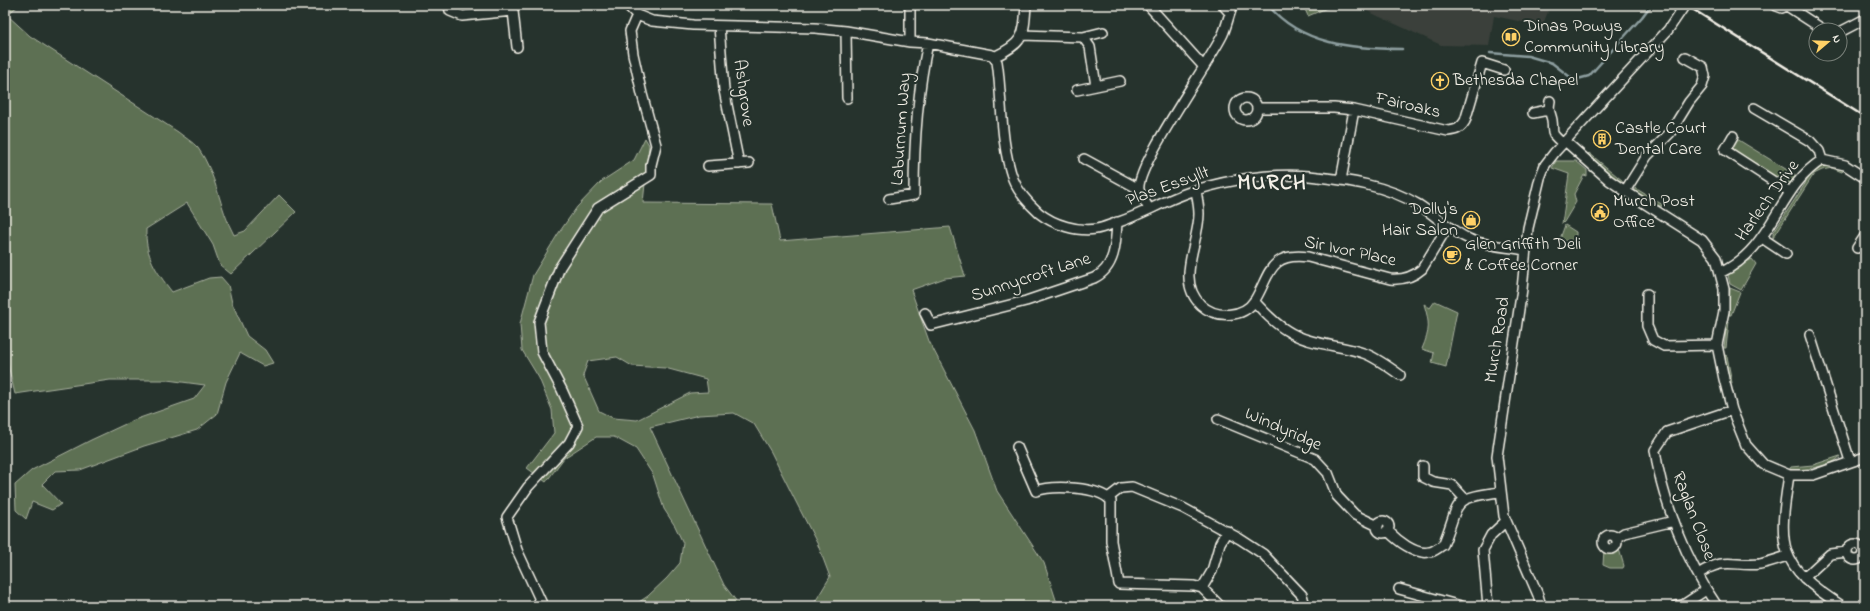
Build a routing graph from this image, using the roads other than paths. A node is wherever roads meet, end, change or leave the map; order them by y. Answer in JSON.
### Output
{"nodes":[{"id":1,"x":449,"y":5,"type":"edge"},
{"id":2,"x":627,"y":5,"type":"edge"},
{"id":3,"x":910,"y":5,"type":"edge"},
{"id":4,"x":1026,"y":5,"type":"edge"},
{"id":5,"x":1223,"y":5,"type":"edge"},
{"id":6,"x":1685,"y":5,"type":"edge"},
{"id":7,"x":1774,"y":5,"type":"edge"},
{"id":8,"x":1149,"y":6,"type":"edge"},
{"id":9,"x":1788,"y":6,"type":"edge"},
{"id":10,"x":1232,"y":9,"type":"edge"},
{"id":11,"x":636,"y":15,"type":"junction"},
{"id":12,"x":1865,"y":19,"type":"edge"},
{"id":13,"x":1812,"y":22,"type":"edge"},
{"id":14,"x":719,"y":26,"type":"junction"},
{"id":15,"x":1848,"y":28,"type":"edge"},
{"id":16,"x":846,"y":31,"type":"junction"},
{"id":17,"x":1104,"y":32,"type":"dead end"},
{"id":18,"x":1022,"y":35,"type":"junction"},
{"id":19,"x":1083,"y":37,"type":"junction"},
{"id":20,"x":910,"y":42,"type":"junction"},
{"id":21,"x":928,"y":43,"type":"junction"},
{"id":22,"x":517,"y":47,"type":"dead end"},
{"id":23,"x":994,"y":56,"type":"junction"},
{"id":24,"x":1685,"y":57,"type":"dead end"},
{"id":25,"x":1204,"y":67,"type":"junction"},
{"id":26,"x":1504,"y":70,"type":"dead end"},
{"id":27,"x":1120,"y":81,"type":"dead end"},
{"id":28,"x":1096,"y":86,"type":"junction"},
{"id":29,"x":1077,"y":90,"type":"dead end"},
{"id":30,"x":847,"y":98,"type":"dead end"},
{"id":31,"x":1550,"y":101,"type":"dead end"},
{"id":32,"x":1257,"y":108,"type":"dead end"},
{"id":33,"x":1754,"y":108,"type":"dead end"},
{"id":34,"x":1354,"y":110,"type":"junction"},
{"id":35,"x":1548,"y":110,"type":"junction"},
{"id":36,"x":1533,"y":113,"type":"dead end"},
{"id":37,"x":1733,"y":136,"type":"dead end"},
{"id":38,"x":1563,"y":142,"type":"junction"},
{"id":39,"x":1084,"y":159,"type":"dead end"},
{"id":40,"x":1822,"y":160,"type":"junction"},
{"id":41,"x":749,"y":163,"type":"dead end"},
{"id":42,"x":739,"y":164,"type":"junction"},
{"id":43,"x":708,"y":166,"type":"dead end"},
{"id":44,"x":1865,"y":178,"type":"edge"},
{"id":45,"x":1341,"y":180,"type":"junction"},
{"id":46,"x":1139,"y":189,"type":"junction"},
{"id":47,"x":1196,"y":190,"type":"junction"},
{"id":48,"x":1625,"y":192,"type":"junction"},
{"id":49,"x":1790,"y":192,"type":"junction"},
{"id":50,"x":889,"y":199,"type":"dead end"},
{"id":51,"x":1149,"y":209,"type":"junction"},
{"id":52,"x":1117,"y":222,"type":"junction"},
{"id":53,"x":1448,"y":226,"type":"junction"},
{"id":54,"x":1865,"y":236,"type":"edge"},
{"id":55,"x":1762,"y":238,"type":"junction"},
{"id":56,"x":1857,"y":248,"type":"dead end"},
{"id":57,"x":1525,"y":250,"type":"junction"},
{"id":58,"x":1786,"y":254,"type":"dead end"},
{"id":59,"x":1720,"y":273,"type":"junction"},
{"id":60,"x":1647,"y":294,"type":"dead end"},
{"id":61,"x":1254,"y":302,"type":"junction"},
{"id":62,"x":925,"y":313,"type":"dead end"},
{"id":63,"x":1810,"y":335,"type":"dead end"},
{"id":64,"x":1717,"y":345,"type":"junction"},
{"id":65,"x":1400,"y":375,"type":"dead end"},
{"id":66,"x":1732,"y":410,"type":"junction"},
{"id":67,"x":1218,"y":419,"type":"dead end"},
{"id":68,"x":1017,"y":447,"type":"dead end"},
{"id":69,"x":1865,"y":457,"type":"edge"},
{"id":70,"x":1850,"y":461,"type":"junction"},
{"id":71,"x":1424,"y":466,"type":"dead end"},
{"id":72,"x":1789,"y":475,"type":"junction"},
{"id":73,"x":1500,"y":492,"type":"junction"},
{"id":74,"x":1108,"y":498,"type":"junction"},
{"id":75,"x":1465,"y":499,"type":"junction"},
{"id":76,"x":1506,"y":521,"type":"junction"},
{"id":77,"x":1674,"y":521,"type":"junction"},
{"id":78,"x":1227,"y":531,"type":"junction"},
{"id":79,"x":1616,"y":538,"type":"dead end"},
{"id":80,"x":1847,"y":552,"type":"dead end"},
{"id":81,"x":1787,"y":556,"type":"junction"},
{"id":82,"x":1698,"y":574,"type":"junction"},
{"id":83,"x":1804,"y":578,"type":"junction"},
{"id":84,"x":1202,"y":588,"type":"junction"},
{"id":85,"x":1399,"y":589,"type":"dead end"},
{"id":86,"x":1706,"y":590,"type":"junction"},
{"id":87,"x":543,"y":606,"type":"edge"},
{"id":88,"x":1220,"y":606,"type":"edge"},
{"id":89,"x":1302,"y":606,"type":"edge"},
{"id":90,"x":1460,"y":606,"type":"edge"},
{"id":91,"x":1488,"y":606,"type":"edge"},
{"id":92,"x":1541,"y":606,"type":"edge"},
{"id":93,"x":1678,"y":606,"type":"edge"},
{"id":94,"x":1717,"y":606,"type":"edge"},
{"id":95,"x":1842,"y":606,"type":"edge"}],
"edges":[{"from":1,"to":22,"type":"street"},
{"from":2,"to":11,"type":"street"},
{"from":3,"to":20,"type":"street"},
{"from":4,"to":18,"type":"street"},
{"from":5,"to":10,"type":"street"},
{"from":6,"to":38,"type":"street","name":"Murch Road"},
{"from":7,"to":9,"type":"street"},
{"from":8,"to":25,"type":"street"},
{"from":9,"to":13,"type":"street"},
{"from":10,"to":25,"type":"street"},
{"from":11,"to":14,"type":"street"},
{"from":11,"to":87,"type":"street"},
{"from":12,"to":15,"type":"street"},
{"from":14,"to":16,"type":"street"},
{"from":14,"to":42,"type":"street","name":"Ashgrove"},
{"from":16,"to":20,"type":"street"},
{"from":16,"to":30,"type":"street"},
{"from":17,"to":19,"type":"street"},
{"from":18,"to":19,"type":"street"},
{"from":18,"to":23,"type":"street"},
{"from":19,"to":28,"type":"street"},
{"from":20,"to":21,"type":"street"},
{"from":21,"to":23,"type":"street"},
{"from":21,"to":50,"type":"street","name":"Laburnum Way"},
{"from":23,"to":52,"type":"street","name":"Plas Essyllt"},
{"from":24,"to":48,"type":"street"},
{"from":25,"to":46,"type":"street"},
{"from":26,"to":34,"type":"street","name":"Fairoaks"},
{"from":27,"to":28,"type":"street"},
{"from":28,"to":29,"type":"street"},
{"from":31,"to":35,"type":"street"},
{"from":32,"to":34,"type":"street","name":"Fairoaks"},
{"from":33,"to":40,"type":"street"},
{"from":34,"to":45,"type":"street"},
{"from":35,"to":36,"type":"street"},
{"from":35,"to":38,"type":"street"},
{"from":37,"to":49,"type":"street"},
{"from":38,"to":48,"type":"street"},
{"from":38,"to":57,"type":"street","name":"Murch Road"},
{"from":39,"to":46,"type":"street"},
{"from":40,"to":44,"type":"street","name":"Harlech Drive"},
{"from":40,"to":49,"type":"street","name":"Harlech Drive"},
{"from":41,"to":42,"type":"street"},
{"from":42,"to":43,"type":"street"},
{"from":45,"to":47,"type":"street","name":"Plas Essyllt"},
{"from":45,"to":53,"type":"street","name":"Plas Essyllt"},
{"from":46,"to":51,"type":"street"},
{"from":47,"to":51,"type":"street","name":"Plas Essyllt"},
{"from":47,"to":61,"type":"street"},
{"from":48,"to":59,"type":"street"},
{"from":49,"to":55,"type":"street","name":"Harlech Drive"},
{"from":51,"to":52,"type":"street","name":"Plas Essyllt"},
{"from":52,"to":62,"type":"street","name":"Sunnycroft Lane"},
{"from":53,"to":57,"type":"street","name":"Plas Essyllt"},
{"from":53,"to":61,"type":"street","name":"Sir Ivor Place"},
{"from":54,"to":56,"type":"street"},
{"from":55,"to":58,"type":"street"},
{"from":55,"to":59,"type":"street","name":"Harlech Drive"},
{"from":57,"to":73,"type":"street","name":"Murch Road"},
{"from":59,"to":64,"type":"street"},
{"from":60,"to":64,"type":"street"},
{"from":61,"to":65,"type":"street"},
{"from":63,"to":70,"type":"street"},
{"from":64,"to":66,"type":"street"},
{"from":66,"to":72,"type":"street"},
{"from":66,"to":77,"type":"street","name":"Raglan Close"},
{"from":67,"to":75,"type":"street","name":"Windyridge"},
{"from":68,"to":74,"type":"street"},
{"from":69,"to":70,"type":"street"},
{"from":70,"to":72,"type":"street"},
{"from":71,"to":75,"type":"street"},
{"from":72,"to":81,"type":"street"},
{"from":73,"to":75,"type":"street"},
{"from":73,"to":76,"type":"street","name":"Murch Road"},
{"from":74,"to":78,"type":"street"},
{"from":74,"to":84,"type":"street"},
{"from":76,"to":91,"type":"street"},
{"from":76,"to":92,"type":"street","name":"Murch Road"},
{"from":77,"to":79,"type":"street"},
{"from":77,"to":82,"type":"street","name":"Raglan Close"},
{"from":78,"to":84,"type":"street"},
{"from":78,"to":89,"type":"street"},
{"from":80,"to":83,"type":"street"},
{"from":81,"to":82,"type":"street"},
{"from":81,"to":83,"type":"street"},
{"from":82,"to":86,"type":"street","name":"Raglan Close"},
{"from":83,"to":95,"type":"street"},
{"from":84,"to":88,"type":"street"},
{"from":85,"to":90,"type":"street"},
{"from":86,"to":93,"type":"street"},
{"from":86,"to":94,"type":"street","name":"Raglan Close"}]}
